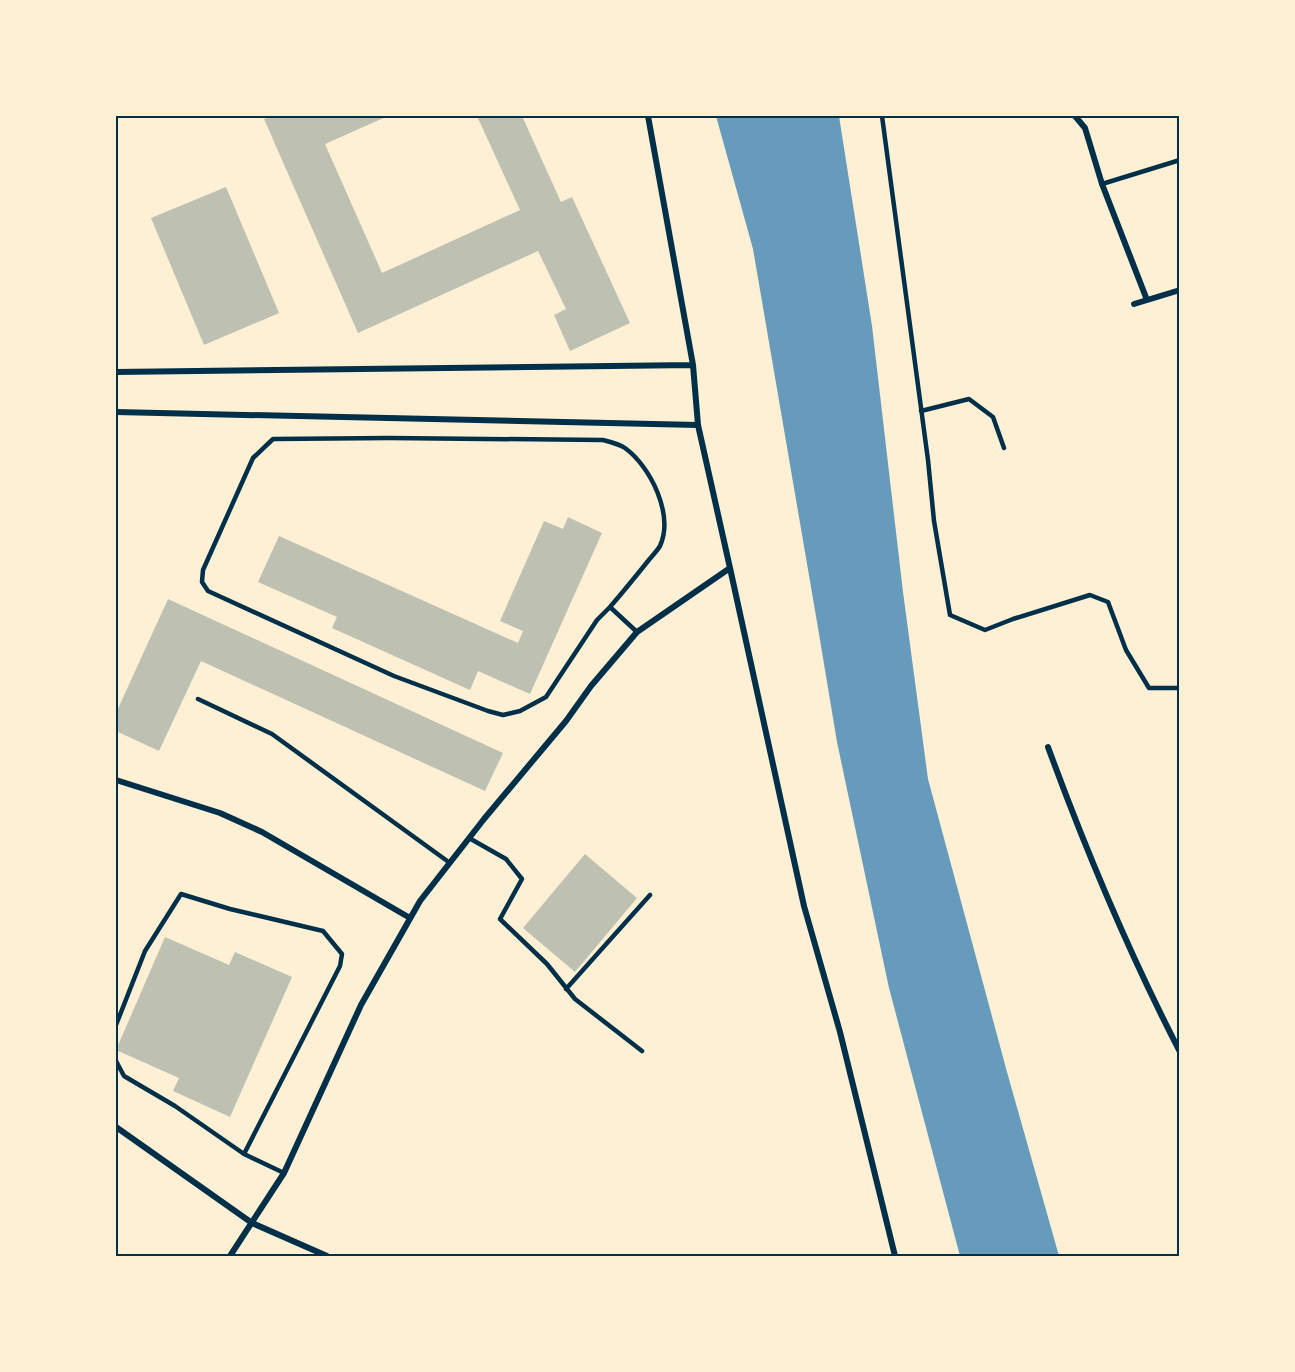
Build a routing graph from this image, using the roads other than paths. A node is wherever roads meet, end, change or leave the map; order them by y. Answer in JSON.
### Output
{"nodes":[{"id":1,"x":648,"y":116,"type":"edge"},
{"id":2,"x":882,"y":116,"type":"edge"},
{"id":3,"x":1075,"y":116,"type":"edge"},
{"id":4,"x":1179,"y":160,"type":"edge"},
{"id":5,"x":1102,"y":184,"type":"junction"},
{"id":6,"x":1179,"y":290,"type":"edge"},
{"id":7,"x":1147,"y":300,"type":"junction"},
{"id":8,"x":1134,"y":304,"type":"dead end"},
{"id":9,"x":693,"y":365,"type":"junction"},
{"id":10,"x":116,"y":372,"type":"edge"},
{"id":11,"x":921,"y":411,"type":"junction"},
{"id":12,"x":116,"y":412,"type":"edge"},
{"id":13,"x":698,"y":425,"type":"junction"},
{"id":14,"x":1004,"y":448,"type":"dead end"},
{"id":15,"x":730,"y":568,"type":"junction"},
{"id":16,"x":610,"y":607,"type":"junction"},
{"id":17,"x":637,"y":632,"type":"junction"},
{"id":18,"x":1179,"y":688,"type":"edge"},
{"id":19,"x":198,"y":699,"type":"dead end"},
{"id":20,"x":1048,"y":747,"type":"dead end"},
{"id":21,"x":116,"y":780,"type":"edge"},
{"id":22,"x":468,"y":838,"type":"junction"},
{"id":23,"x":450,"y":863,"type":"junction"},
{"id":24,"x":650,"y":895,"type":"dead end"},
{"id":25,"x":410,"y":918,"type":"junction"},
{"id":26,"x":566,"y":989,"type":"junction"},
{"id":27,"x":116,"y":1025,"type":"edge"},
{"id":28,"x":642,"y":1051,"type":"dead end"},
{"id":29,"x":1179,"y":1052,"type":"edge"},
{"id":30,"x":116,"y":1061,"type":"edge"},
{"id":31,"x":116,"y":1127,"type":"edge"},
{"id":32,"x":244,"y":1154,"type":"junction"},
{"id":33,"x":284,"y":1173,"type":"junction"},
{"id":34,"x":252,"y":1223,"type":"junction"},
{"id":35,"x":230,"y":1257,"type":"edge"},
{"id":36,"x":327,"y":1257,"type":"edge"},
{"id":37,"x":895,"y":1257,"type":"edge"}],
"edges":[{"from":1,"to":9,"type":"street"},
{"from":2,"to":11,"type":"lane"},
{"from":3,"to":5,"type":"street"},
{"from":4,"to":5,"type":"lane"},
{"from":5,"to":7,"type":"street"},
{"from":6,"to":7,"type":"street"},
{"from":7,"to":8,"type":"street"},
{"from":9,"to":10,"type":"street"},
{"from":9,"to":13,"type":"street"},
{"from":11,"to":14,"type":"lane"},
{"from":11,"to":18,"type":"lane"},
{"from":12,"to":13,"type":"street"},
{"from":13,"to":15,"type":"street"},
{"from":15,"to":17,"type":"street"},
{"from":15,"to":37,"type":"street"},
{"from":16,"to":16,"type":"lane"},
{"from":16,"to":17,"type":"lane"},
{"from":17,"to":22,"type":"street"},
{"from":19,"to":23,"type":"lane"},
{"from":20,"to":29,"type":"street"},
{"from":21,"to":25,"type":"street"},
{"from":22,"to":23,"type":"street"},
{"from":22,"to":26,"type":"lane"},
{"from":23,"to":25,"type":"street"},
{"from":24,"to":26,"type":"lane"},
{"from":25,"to":33,"type":"street"},
{"from":26,"to":28,"type":"lane"},
{"from":27,"to":32,"type":"lane"},
{"from":30,"to":32,"type":"lane"},
{"from":31,"to":34,"type":"street"},
{"from":32,"to":33,"type":"lane"},
{"from":33,"to":34,"type":"street"},
{"from":34,"to":35,"type":"street"},
{"from":34,"to":36,"type":"street"}]}
